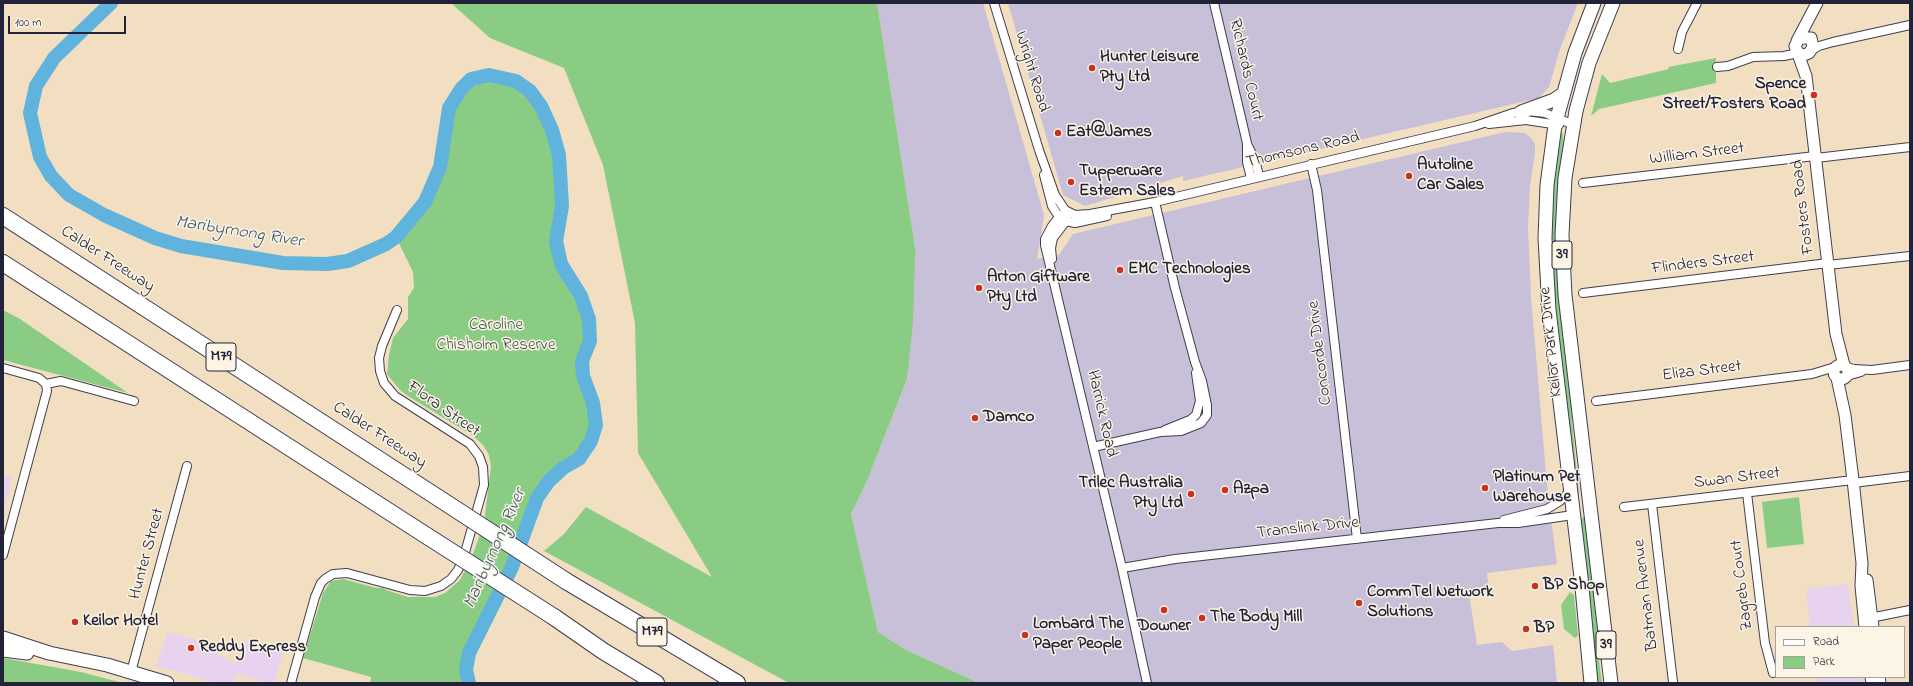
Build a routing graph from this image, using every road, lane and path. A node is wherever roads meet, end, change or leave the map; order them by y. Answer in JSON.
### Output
{"nodes":[{"id":1,"x":994,"y":3,"type":"edge"},
{"id":2,"x":1214,"y":3,"type":"edge"},
{"id":3,"x":1594,"y":3,"type":"edge"},
{"id":4,"x":1613,"y":3,"type":"edge"},
{"id":5,"x":1696,"y":3,"type":"edge"},
{"id":6,"x":1817,"y":3,"type":"edge"},
{"id":7,"x":1812,"y":13,"type":"junction"},
{"id":8,"x":1910,"y":25,"type":"edge"},
{"id":9,"x":1811,"y":38,"type":"junction"},
{"id":10,"x":1833,"y":42,"type":"junction"},
{"id":11,"x":1678,"y":49,"type":"dead end"},
{"id":12,"x":1802,"y":49,"type":"junction"},
{"id":13,"x":1717,"y":67,"type":"dead end"},
{"id":14,"x":1563,"y":94,"type":"junction"},
{"id":15,"x":1521,"y":112,"type":"junction"},
{"id":16,"x":1556,"y":121,"type":"junction"},
{"id":17,"x":1574,"y":125,"type":"junction"},
{"id":18,"x":1475,"y":126,"type":"junction"},
{"id":19,"x":1247,"y":143,"type":"junction"},
{"id":20,"x":1910,"y":147,"type":"edge"},
{"id":21,"x":1039,"y":150,"type":"junction"},
{"id":22,"x":1816,"y":157,"type":"junction"},
{"id":23,"x":1311,"y":164,"type":"junction"},
{"id":24,"x":1260,"y":176,"type":"junction"},
{"id":25,"x":1251,"y":178,"type":"junction"},
{"id":26,"x":1583,"y":183,"type":"dead end"},
{"id":27,"x":1155,"y":202,"type":"junction"},
{"id":28,"x":1139,"y":206,"type":"junction"},
{"id":29,"x":1067,"y":212,"type":"junction"},
{"id":30,"x":3,"y":216,"type":"edge"},
{"id":31,"x":1062,"y":219,"type":"junction"},
{"id":32,"x":1910,"y":256,"type":"edge"},
{"id":33,"x":3,"y":263,"type":"edge"},
{"id":34,"x":1828,"y":264,"type":"junction"},
{"id":35,"x":1582,"y":293,"type":"dead end"},
{"id":36,"x":397,"y":310,"type":"dead end"},
{"id":37,"x":1910,"y":365,"type":"edge"},
{"id":38,"x":3,"y":368,"type":"edge"},
{"id":39,"x":1841,"y":372,"type":"junction"},
{"id":40,"x":46,"y":384,"type":"junction"},
{"id":41,"x":134,"y":401,"type":"dead end"},
{"id":42,"x":1596,"y":401,"type":"dead end"},
{"id":43,"x":1093,"y":447,"type":"junction"},
{"id":44,"x":187,"y":466,"type":"dead end"},
{"id":45,"x":1910,"y":476,"type":"edge"},
{"id":46,"x":1853,"y":482,"type":"junction"},
{"id":47,"x":1570,"y":491,"type":"junction"},
{"id":48,"x":1747,"y":493,"type":"junction"},
{"id":49,"x":1652,"y":504,"type":"junction"},
{"id":50,"x":1624,"y":507,"type":"dead end"},
{"id":51,"x":1590,"y":513,"type":"junction"},
{"id":52,"x":1573,"y":515,"type":"junction"},
{"id":53,"x":1498,"y":523,"type":"junction"},
{"id":54,"x":1357,"y":539,"type":"junction"},
{"id":55,"x":3,"y":555,"type":"edge"},
{"id":56,"x":1122,"y":568,"type":"junction"},
{"id":57,"x":1910,"y":610,"type":"edge"},
{"id":58,"x":1869,"y":620,"type":"edge"},
{"id":59,"x":3,"y":638,"type":"edge"},
{"id":60,"x":3,"y":650,"type":"edge"},
{"id":61,"x":49,"y":653,"type":"junction"},
{"id":62,"x":131,"y":672,"type":"junction"},
{"id":63,"x":1773,"y":673,"type":"dead end"},
{"id":64,"x":155,"y":681,"type":"edge"},
{"id":65,"x":1673,"y":682,"type":"dead end"},
{"id":66,"x":167,"y":683,"type":"edge"},
{"id":67,"x":291,"y":683,"type":"edge"},
{"id":68,"x":656,"y":683,"type":"edge"},
{"id":69,"x":737,"y":683,"type":"edge"},
{"id":70,"x":1147,"y":683,"type":"edge"},
{"id":71,"x":1590,"y":683,"type":"edge"},
{"id":72,"x":1610,"y":683,"type":"edge"}],
"edges":[{"from":1,"to":21,"type":"street","name":"Wright Road"},
{"from":2,"to":19,"type":"street","name":"Richards Court"},
{"from":3,"to":14,"type":"main road","name":"Keilor Park Drive","number":"39"},
{"from":4,"to":17,"type":"main road","name":"Keilor Park Drive","number":"39"},
{"from":5,"to":11,"type":"street"},
{"from":6,"to":7,"type":"street"},
{"from":7,"to":9,"type":"street"},
{"from":7,"to":12,"type":"street"},
{"from":8,"to":10,"type":"street"},
{"from":9,"to":10,"type":"street"},
{"from":9,"to":12,"type":"street"},
{"from":10,"to":12,"type":"street"},
{"from":12,"to":13,"type":"street"},
{"from":12,"to":22,"type":"street","name":"Fosters Road"},
{"from":14,"to":15,"type":"main road"},
{"from":14,"to":16,"type":"main road","name":"Keilor Park Drive","number":"39"},
{"from":15,"to":16,"type":"street","name":"Thomsons Road"},
{"from":15,"to":18,"type":"street","name":"Thomsons Road"},
{"from":16,"to":17,"type":"street","name":"Thomsons Road"},
{"from":16,"to":18,"type":"street","name":"Thomsons Road"},
{"from":16,"to":47,"type":"main road","name":"Keilor Park Drive","number":"39"},
{"from":17,"to":51,"type":"main road","name":"Keilor Park Drive","number":"39"},
{"from":18,"to":23,"type":"street","name":"Thomsons Road"},
{"from":19,"to":24,"type":"street","name":"Richards Court"},
{"from":19,"to":25,"type":"street","name":"Richards Court"},
{"from":20,"to":22,"type":"street","name":"William Street"},
{"from":21,"to":29,"type":"street","name":"Wright Road"},
{"from":21,"to":31,"type":"street","name":"Wright Road"},
{"from":22,"to":26,"type":"street","name":"William Street"},
{"from":22,"to":34,"type":"street","name":"Fosters Road"},
{"from":23,"to":24,"type":"street","name":"Thomsons Road"},
{"from":23,"to":54,"type":"street","name":"Concorde Drive"},
{"from":24,"to":25,"type":"street","name":"Thomsons Road"},
{"from":25,"to":27,"type":"street","name":"Thomsons Road"},
{"from":27,"to":28,"type":"street","name":"Thomsons Road"},
{"from":27,"to":43,"type":"street"},
{"from":28,"to":29,"type":"street","name":"Thomsons Road"},
{"from":28,"to":31,"type":"street","name":"Thomsons Road"},
{"from":29,"to":31,"type":"street","name":"Harrick Road"},
{"from":30,"to":69,"type":"highway","name":"Calder Freeway","number":"M79","bridge":true},
{"from":31,"to":43,"type":"street","name":"Harrick Road"},
{"from":32,"to":34,"type":"street","name":"Flinders Street"},
{"from":33,"to":68,"type":"highway","number":"M79","bridge":true},
{"from":34,"to":35,"type":"street","name":"Flinders Street"},
{"from":34,"to":39,"type":"street","name":"Fosters Road"},
{"from":36,"to":67,"type":"street","name":"Flora Street"},
{"from":37,"to":39,"type":"street","name":"Eliza Street"},
{"from":38,"to":40,"type":"street"},
{"from":39,"to":42,"type":"street","name":"Eliza Street"},
{"from":39,"to":46,"type":"street","name":"Fosters Road"},
{"from":40,"to":41,"type":"street"},
{"from":40,"to":55,"type":"street"},
{"from":43,"to":56,"type":"street","name":"Harrick Road"},
{"from":44,"to":62,"type":"street","name":"Hunter Street"},
{"from":45,"to":46,"type":"street","name":"Swan Street"},
{"from":46,"to":48,"type":"street","name":"Swan Street"},
{"from":46,"to":58,"type":"street","name":"Fosters Road"},
{"from":47,"to":52,"type":"main road","name":"Keilor Park Drive","number":"39"},
{"from":47,"to":53,"type":"street","name":"Translink Drive"},
{"from":48,"to":49,"type":"street","name":"Swan Street"},
{"from":48,"to":63,"type":"street","name":"Zagreb Court"},
{"from":49,"to":50,"type":"street","name":"Swan Street"},
{"from":49,"to":65,"type":"street","name":"Batman Avenue"},
{"from":51,"to":52,"type":"main road"},
{"from":51,"to":72,"type":"main road","name":"Keilor Park Drive","number":"39"},
{"from":52,"to":53,"type":"street","name":"Translink Drive"},
{"from":52,"to":71,"type":"main road","name":"Keilor Park Drive","number":"39"},
{"from":53,"to":54,"type":"street","name":"Translink Drive"},
{"from":54,"to":56,"type":"street","name":"Translink Drive"},
{"from":56,"to":70,"type":"street","name":"Harrick Road"},
{"from":57,"to":58,"type":"street"},
{"from":59,"to":61,"type":"main road"},
{"from":60,"to":61,"type":"main road"},
{"from":61,"to":62,"type":"main road"},
{"from":62,"to":64,"type":"main road"},
{"from":64,"to":66,"type":"main road"}]}
